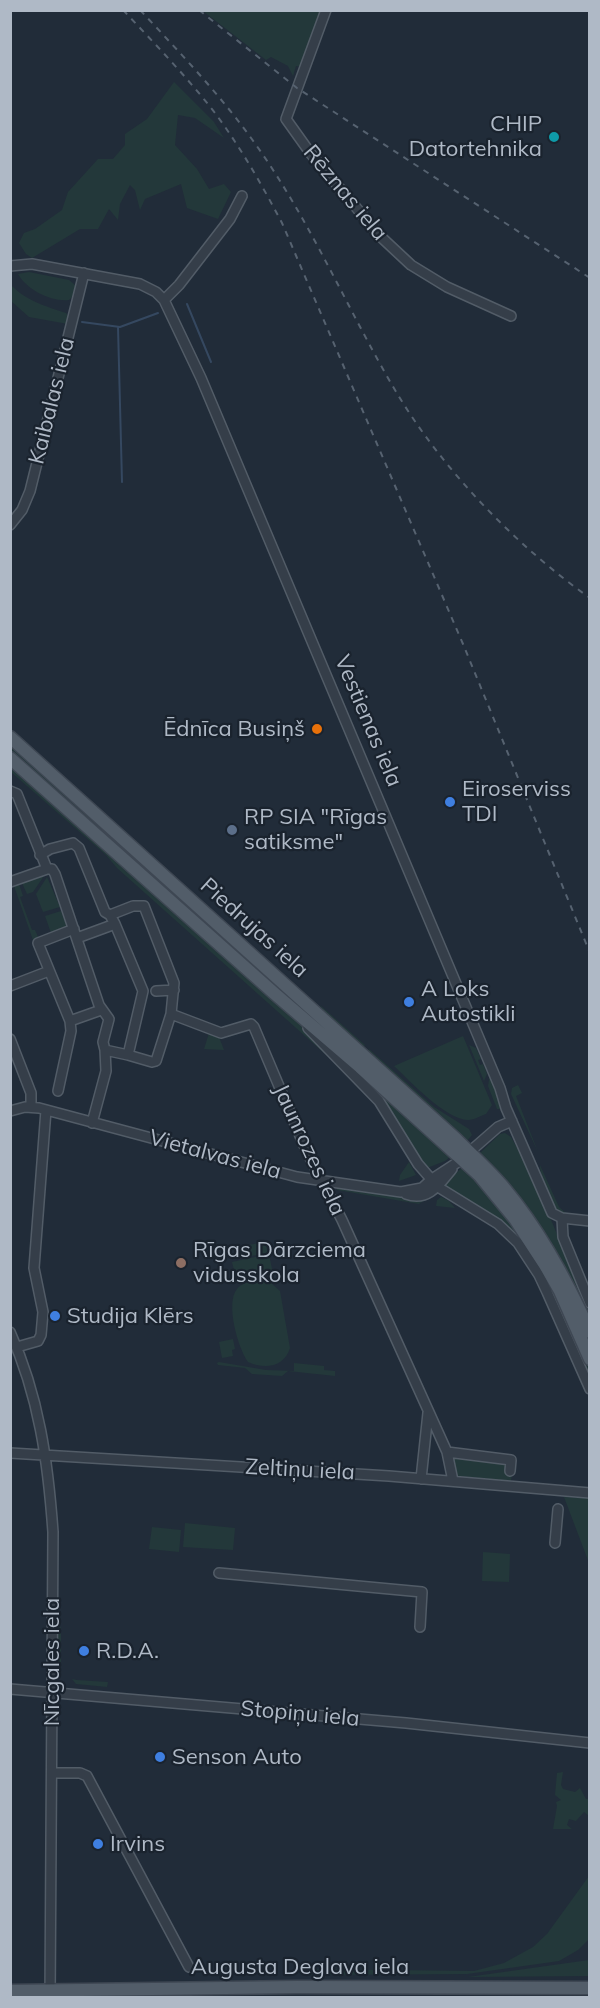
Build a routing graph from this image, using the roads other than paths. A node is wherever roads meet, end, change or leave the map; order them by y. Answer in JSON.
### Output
{"nodes":[{"id":1,"x":327,"y":10,"type":"edge"},
{"id":2,"x":242,"y":196,"type":"dead end"},
{"id":3,"x":10,"y":266,"type":"edge"},
{"id":4,"x":84,"y":273,"type":"junction"},
{"id":5,"x":164,"y":300,"type":"junction"},
{"id":6,"x":511,"y":315,"type":"dead end"},
{"id":7,"x":10,"y":525,"type":"edge"},
{"id":8,"x":10,"y":737,"type":"edge"},
{"id":9,"x":10,"y":758,"type":"edge"},
{"id":10,"x":10,"y":791,"type":"edge"},
{"id":11,"x":40,"y":855,"type":"junction"},
{"id":12,"x":10,"y":869,"type":"edge"},
{"id":13,"x":46,"y":869,"type":"junction"},
{"id":14,"x":13,"y":881,"type":"edge"},
{"id":15,"x":112,"y":919,"type":"junction"},
{"id":16,"x":75,"y":933,"type":"junction"},
{"id":17,"x":49,"y":971,"type":"junction"},
{"id":18,"x":10,"y":986,"type":"edge"},
{"id":19,"x":174,"y":990,"type":"junction"},
{"id":20,"x":150,"y":991,"type":"junction"},
{"id":21,"x":101,"y":1010,"type":"junction"},
{"id":22,"x":294,"y":1010,"type":"junction"},
{"id":23,"x":171,"y":1014,"type":"junction"},
{"id":24,"x":70,"y":1021,"type":"junction"},
{"id":25,"x":10,"y":1039,"type":"edge"},
{"id":26,"x":105,"y":1050,"type":"junction"},
{"id":27,"x":128,"y":1055,"type":"junction"},
{"id":28,"x":58,"y":1091,"type":"dead end"},
{"id":29,"x":31,"y":1107,"type":"junction"},
{"id":30,"x":46,"y":1110,"type":"junction"},
{"id":31,"x":10,"y":1111,"type":"edge"},
{"id":32,"x":512,"y":1121,"type":"junction"},
{"id":33,"x":93,"y":1123,"type":"junction"},
{"id":34,"x":468,"y":1153,"type":"junction"},
{"id":35,"x":322,"y":1180,"type":"junction"},
{"id":36,"x":435,"y":1183,"type":"junction"},
{"id":37,"x":562,"y":1218,"type":"junction"},
{"id":38,"x":590,"y":1221,"type":"edge"},
{"id":39,"x":590,"y":1303,"type":"edge"},
{"id":40,"x":10,"y":1332,"type":"edge"},
{"id":41,"x":590,"y":1332,"type":"edge"},
{"id":42,"x":17,"y":1347,"type":"junction"},
{"id":43,"x":590,"y":1359,"type":"edge"},
{"id":44,"x":590,"y":1389,"type":"edge"},
{"id":45,"x":428,"y":1413,"type":"junction"},
{"id":46,"x":447,"y":1452,"type":"junction"},
{"id":47,"x":10,"y":1453,"type":"edge"},
{"id":48,"x":46,"y":1455,"type":"junction"},
{"id":49,"x":510,"y":1471,"type":"dead end"},
{"id":50,"x":421,"y":1479,"type":"junction"},
{"id":51,"x":453,"y":1481,"type":"junction"},
{"id":52,"x":590,"y":1493,"type":"edge"},
{"id":53,"x":558,"y":1509,"type":"dead end"},
{"id":54,"x":555,"y":1543,"type":"dead end"},
{"id":55,"x":219,"y":1573,"type":"dead end"},
{"id":56,"x":420,"y":1628,"type":"dead end"},
{"id":57,"x":10,"y":1689,"type":"edge"},
{"id":58,"x":52,"y":1693,"type":"junction"},
{"id":59,"x":590,"y":1743,"type":"edge"},
{"id":60,"x":52,"y":1773,"type":"junction"},
{"id":61,"x":189,"y":1967,"type":"dead end"},
{"id":62,"x":590,"y":1988,"type":"edge"},
{"id":63,"x":10,"y":1991,"type":"edge"},
{"id":64,"x":209,"y":1993,"type":"edge"},
{"id":65,"x":564,"y":1993,"type":"edge"},
{"id":66,"x":50,"y":1994,"type":"edge"}],
"edges":[{"from":1,"to":6,"type":"street","name":"Rēznas iela"},
{"from":2,"to":5,"type":"street"},
{"from":3,"to":4,"type":"street"},
{"from":4,"to":5,"type":"street"},
{"from":4,"to":7,"type":"street","name":"Kaibalas iela"},
{"from":5,"to":32,"type":"street","name":"Vestienas iela"},
{"from":8,"to":34,"type":"main road","name":"Piedrujas iela"},
{"from":9,"to":22,"type":"main road","name":"Piedrujas iela"},
{"from":10,"to":11,"type":"street"},
{"from":11,"to":13,"type":"street"},
{"from":11,"to":15,"type":"street"},
{"from":12,"to":14,"type":"street"},
{"from":13,"to":14,"type":"street"},
{"from":13,"to":16,"type":"street"},
{"from":15,"to":16,"type":"street"},
{"from":15,"to":19,"type":"street"},
{"from":15,"to":20,"type":"street"},
{"from":16,"to":17,"type":"street"},
{"from":16,"to":21,"type":"street"},
{"from":17,"to":18,"type":"street"},
{"from":17,"to":24,"type":"street"},
{"from":19,"to":20,"type":"street"},
{"from":19,"to":23,"type":"street"},
{"from":20,"to":27,"type":"street"},
{"from":21,"to":24,"type":"street"},
{"from":21,"to":26,"type":"street"},
{"from":22,"to":34,"type":"main road","name":"Piedrujas iela"},
{"from":22,"to":36,"type":"street"},
{"from":23,"to":27,"type":"street"},
{"from":23,"to":35,"type":"street","name":"Jaunrozes iela"},
{"from":24,"to":28,"type":"street"},
{"from":25,"to":29,"type":"street"},
{"from":26,"to":27,"type":"street"},
{"from":26,"to":33,"type":"street"},
{"from":29,"to":30,"type":"street","name":"Vietalvas iela"},
{"from":29,"to":31,"type":"street"},
{"from":30,"to":33,"type":"street","name":"Vietalvas iela"},
{"from":30,"to":42,"type":"street"},
{"from":32,"to":34,"type":"street"},
{"from":32,"to":37,"type":"street","name":"Vestienas iela"},
{"from":33,"to":35,"type":"street","name":"Vietalvas iela"},
{"from":34,"to":41,"type":"main road"},
{"from":34,"to":43,"type":"main road"},
{"from":35,"to":36,"type":"street","name":"Vietalvas iela"},
{"from":35,"to":45,"type":"street","name":"Jaunrozes iela"},
{"from":36,"to":44,"type":"street"},
{"from":37,"to":38,"type":"street"},
{"from":37,"to":39,"type":"street","name":"Vestienas iela"},
{"from":40,"to":42,"type":"street","name":"Nīcgales iela"},
{"from":42,"to":48,"type":"street","name":"Nīcgales iela"},
{"from":45,"to":46,"type":"street","name":"Jaunrozes iela"},
{"from":45,"to":50,"type":"street"},
{"from":46,"to":49,"type":"street"},
{"from":46,"to":51,"type":"street","name":"Jaunrozes iela"},
{"from":47,"to":48,"type":"street","name":"Zeltiņu iela"},
{"from":48,"to":50,"type":"street","name":"Zeltiņu iela"},
{"from":48,"to":58,"type":"street","name":"Nīcgales iela"},
{"from":50,"to":51,"type":"street","name":"Zeltiņu iela"},
{"from":51,"to":52,"type":"street","name":"Zeltiņu iela"},
{"from":53,"to":54,"type":"street"},
{"from":55,"to":56,"type":"street"},
{"from":57,"to":58,"type":"street","name":"Stopiņu iela"},
{"from":58,"to":59,"type":"street","name":"Stopiņu iela"},
{"from":58,"to":60,"type":"street","name":"Nīcgales iela"},
{"from":60,"to":61,"type":"street"},
{"from":60,"to":66,"type":"street","name":"Nīcgales iela"},
{"from":62,"to":65,"type":"main road","name":"Augusta Deglava iela"},
{"from":63,"to":66,"type":"main road","name":"Augusta Deglava iela"},
{"from":64,"to":65,"type":"main road","name":"Augusta Deglava iela"},
{"from":64,"to":66,"type":"main road","name":"Augusta Deglava iela"}]}
